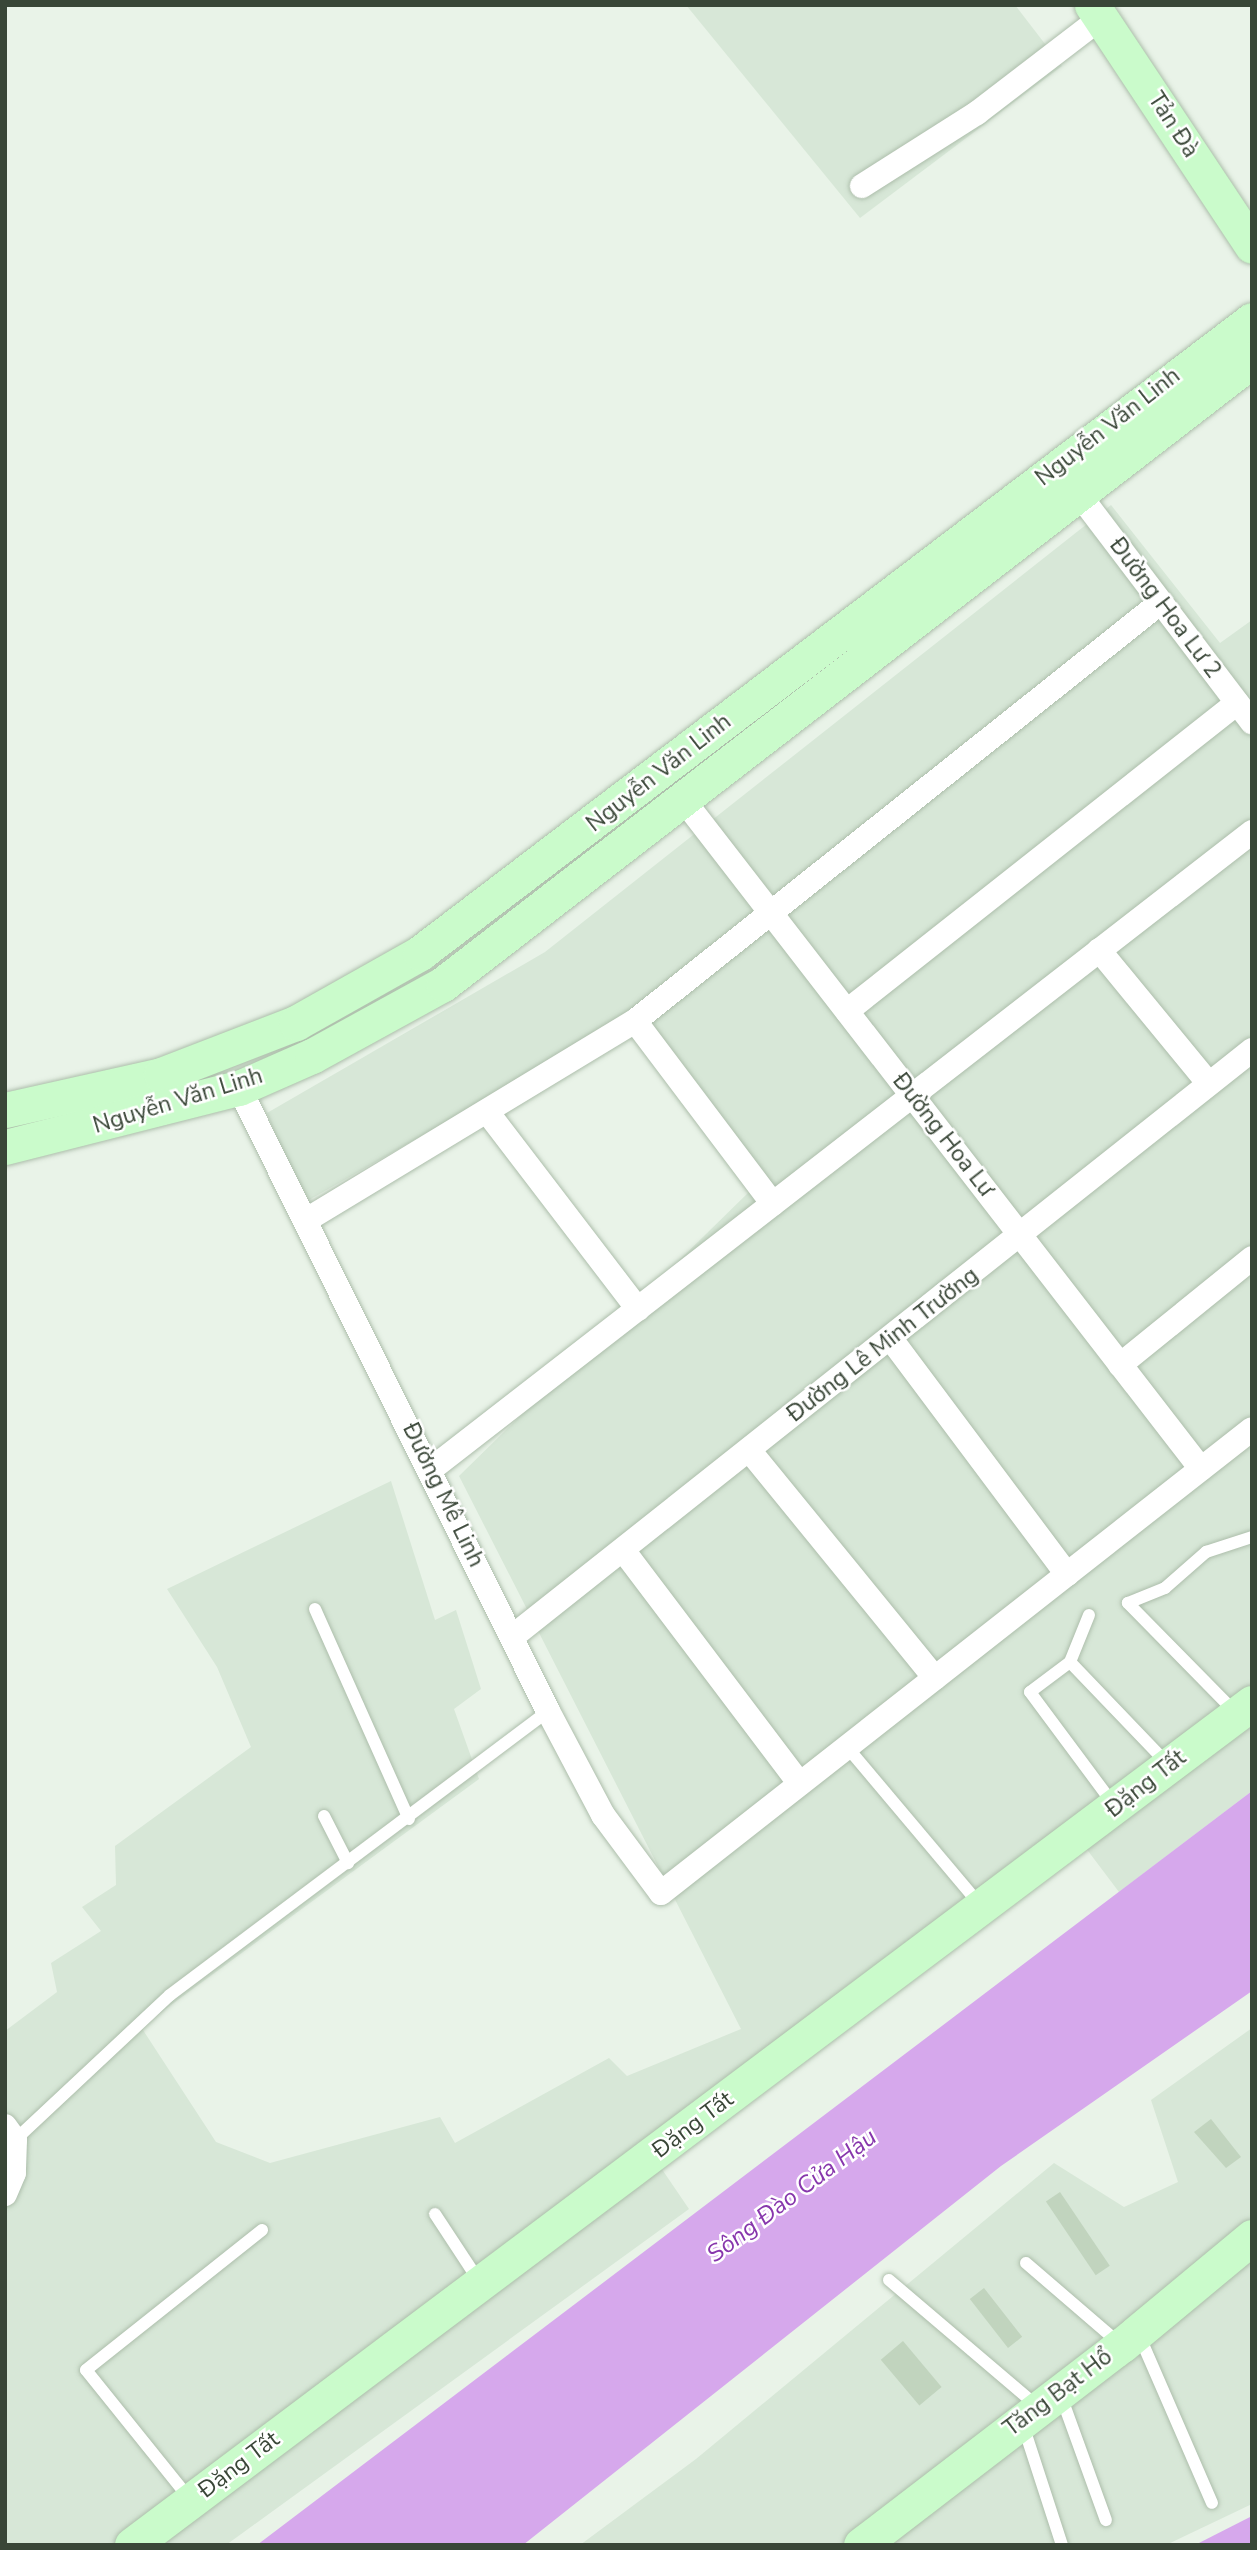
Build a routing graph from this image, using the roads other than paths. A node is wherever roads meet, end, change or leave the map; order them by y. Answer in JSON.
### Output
{"nodes":[{"id":1,"x":1097,"y":11,"type":"edge"},
{"id":2,"x":862,"y":186,"type":"dead end"},
{"id":3,"x":1252,"y":246,"type":"edge"},
{"id":4,"x":1252,"y":320,"type":"edge"},
{"id":5,"x":1252,"y":360,"type":"edge"},
{"id":6,"x":1078,"y":493,"type":"junction"},
{"id":7,"x":1160,"y":603,"type":"junction"},
{"id":8,"x":1245,"y":713,"type":"edge"},
{"id":9,"x":685,"y":802,"type":"junction"},
{"id":10,"x":591,"y":825,"type":"junction"},
{"id":11,"x":1252,"y":832,"type":"edge"},
{"id":12,"x":614,"y":856,"type":"junction"},
{"id":13,"x":772,"y":914,"type":"junction"},
{"id":14,"x":1100,"y":950,"type":"junction"},
{"id":15,"x":847,"y":1011,"type":"junction"},
{"id":16,"x":635,"y":1021,"type":"junction"},
{"id":17,"x":1252,"y":1050,"type":"edge"},
{"id":18,"x":1209,"y":1084,"type":"junction"},
{"id":19,"x":239,"y":1088,"type":"junction"},
{"id":20,"x":912,"y":1096,"type":"junction"},
{"id":21,"x":10,"y":1110,"type":"edge"},
{"id":22,"x":488,"y":1113,"type":"junction"},
{"id":23,"x":14,"y":1146,"type":"edge"},
{"id":24,"x":773,"y":1203,"type":"junction"},
{"id":25,"x":307,"y":1219,"type":"junction"},
{"id":26,"x":1021,"y":1236,"type":"junction"},
{"id":27,"x":1252,"y":1258,"type":"edge"},
{"id":28,"x":638,"y":1309,"type":"junction"},
{"id":29,"x":891,"y":1339,"type":"junction"},
{"id":30,"x":1120,"y":1365,"type":"junction"},
{"id":31,"x":1252,"y":1429,"type":"edge"},
{"id":32,"x":749,"y":1450,"type":"junction"},
{"id":33,"x":1201,"y":1469,"type":"junction"},
{"id":34,"x":430,"y":1470,"type":"junction"},
{"id":35,"x":1252,"y":1537,"type":"edge"},
{"id":36,"x":623,"y":1550,"type":"junction"},
{"id":37,"x":1067,"y":1574,"type":"junction"},
{"id":38,"x":315,"y":1609,"type":"dead end"},
{"id":39,"x":1089,"y":1615,"type":"dead end"},
{"id":40,"x":512,"y":1637,"type":"junction"},
{"id":41,"x":1070,"y":1662,"type":"junction"},
{"id":42,"x":935,"y":1678,"type":"junction"},
{"id":43,"x":1245,"y":1709,"type":"edge"},
{"id":44,"x":548,"y":1711,"type":"junction"},
{"id":45,"x":848,"y":1746,"type":"junction"},
{"id":46,"x":1170,"y":1765,"type":"junction"},
{"id":47,"x":800,"y":1784,"type":"junction"},
{"id":48,"x":1116,"y":1808,"type":"junction"},
{"id":49,"x":324,"y":1816,"type":"dead end"},
{"id":50,"x":409,"y":1819,"type":"junction"},
{"id":51,"x":348,"y":1863,"type":"junction"},
{"id":52,"x":982,"y":1908,"type":"junction"},
{"id":53,"x":10,"y":2133,"type":"edge"},
{"id":54,"x":5,"y":2194,"type":"edge"},
{"id":55,"x":435,"y":2214,"type":"dead end"},
{"id":56,"x":262,"y":2230,"type":"dead end"},
{"id":57,"x":1252,"y":2237,"type":"edge"},
{"id":58,"x":1026,"y":2263,"type":"dead end"},
{"id":59,"x":889,"y":2280,"type":"dead end"},
{"id":60,"x":481,"y":2284,"type":"junction"},
{"id":61,"x":1130,"y":2338,"type":"junction"},
{"id":62,"x":1040,"y":2407,"type":"junction"},
{"id":63,"x":192,"y":2501,"type":"junction"},
{"id":64,"x":1212,"y":2503,"type":"dead end"},
{"id":65,"x":1106,"y":2520,"type":"dead end"},
{"id":66,"x":132,"y":2545,"type":"edge"},
{"id":67,"x":860,"y":2545,"type":"edge"},
{"id":68,"x":1062,"y":2545,"type":"edge"}],
"edges":[{"from":1,"to":2,"type":"street"},
{"from":1,"to":3,"type":"main road","name":"Tản Đà"},
{"from":4,"to":10,"type":"main road","name":"Nguyễn Văn Linh"},
{"from":5,"to":6,"type":"main road","name":"Nguyễn Văn Linh"},
{"from":6,"to":7,"type":"street","name":"Đường Hoa Lư 2"},
{"from":6,"to":9,"type":"main road","name":"Nguyễn Văn Linh"},
{"from":7,"to":8,"type":"street","name":"Đường Hoa Lư 2"},
{"from":7,"to":13,"type":"street"},
{"from":8,"to":15,"type":"street"},
{"from":9,"to":12,"type":"main road","name":"Nguyễn Văn Linh"},
{"from":9,"to":13,"type":"street","name":"Đường Hoa Lư"},
{"from":10,"to":12,"type":"main road"},
{"from":10,"to":21,"type":"main road","name":"Nguyễn Văn Linh"},
{"from":11,"to":14,"type":"street"},
{"from":12,"to":19,"type":"main road","name":"Nguyễn Văn Linh"},
{"from":13,"to":15,"type":"street","name":"Đường Hoa Lư"},
{"from":13,"to":16,"type":"street"},
{"from":14,"to":18,"type":"street"},
{"from":14,"to":20,"type":"street"},
{"from":15,"to":20,"type":"street","name":"Đường Hoa Lư"},
{"from":16,"to":22,"type":"street"},
{"from":16,"to":24,"type":"street"},
{"from":17,"to":18,"type":"street","name":"Đường Lê Minh Trường"},
{"from":18,"to":26,"type":"street","name":"Đường Lê Minh Trường"},
{"from":19,"to":23,"type":"main road","name":"Nguyễn Văn Linh"},
{"from":19,"to":25,"type":"street","name":"Đường Mê Linh"},
{"from":20,"to":24,"type":"street"},
{"from":20,"to":26,"type":"street","name":"Đường Hoa Lư"},
{"from":21,"to":23,"type":"main road"},
{"from":22,"to":25,"type":"street"},
{"from":22,"to":28,"type":"street"},
{"from":24,"to":28,"type":"street"},
{"from":25,"to":34,"type":"street","name":"Đường Mê Linh"},
{"from":26,"to":29,"type":"street","name":"Đường Lê Minh Trường"},
{"from":26,"to":30,"type":"street","name":"Đường Hoa Lư"},
{"from":27,"to":30,"type":"street"},
{"from":28,"to":34,"type":"street"},
{"from":29,"to":32,"type":"street","name":"Đường Lê Minh Trường"},
{"from":29,"to":37,"type":"street"},
{"from":30,"to":33,"type":"street","name":"Đường Hoa Lư"},
{"from":31,"to":33,"type":"street"},
{"from":32,"to":36,"type":"street","name":"Đường Lê Minh Trường"},
{"from":32,"to":42,"type":"street"},
{"from":33,"to":37,"type":"street"},
{"from":34,"to":40,"type":"street","name":"Đường Mê Linh"},
{"from":35,"to":43,"type":"lane"},
{"from":36,"to":40,"type":"street","name":"Đường Lê Minh Trường"},
{"from":36,"to":47,"type":"street"},
{"from":37,"to":42,"type":"street"},
{"from":38,"to":50,"type":"lane"},
{"from":39,"to":41,"type":"lane"},
{"from":40,"to":44,"type":"street","name":"Đường Mê Linh"},
{"from":41,"to":46,"type":"lane"},
{"from":41,"to":48,"type":"lane"},
{"from":42,"to":45,"type":"street"},
{"from":43,"to":46,"type":"main road","name":"Đặng Tất"},
{"from":44,"to":47,"type":"street","name":"Đường Mê Linh"},
{"from":44,"to":50,"type":"lane"},
{"from":45,"to":47,"type":"street"},
{"from":45,"to":52,"type":"lane"},
{"from":46,"to":48,"type":"main road","name":"Đặng Tất"},
{"from":48,"to":52,"type":"main road","name":"Đặng Tất"},
{"from":49,"to":51,"type":"lane"},
{"from":50,"to":51,"type":"lane"},
{"from":51,"to":53,"type":"lane"},
{"from":52,"to":60,"type":"main road","name":"Đặng Tất"},
{"from":53,"to":54,"type":"street"},
{"from":55,"to":60,"type":"lane"},
{"from":56,"to":63,"type":"lane"},
{"from":57,"to":61,"type":"main road","name":"Tăng Bạt Hổ"},
{"from":58,"to":61,"type":"lane"},
{"from":59,"to":62,"type":"lane"},
{"from":60,"to":63,"type":"main road","name":"Đặng Tất"},
{"from":61,"to":62,"type":"main road","name":"Tăng Bạt Hổ"},
{"from":61,"to":64,"type":"lane"},
{"from":62,"to":65,"type":"lane"},
{"from":62,"to":67,"type":"main road","name":"Tăng Bạt Hổ"},
{"from":62,"to":68,"type":"lane"},
{"from":63,"to":66,"type":"main road","name":"Đặng Tất"}]}
